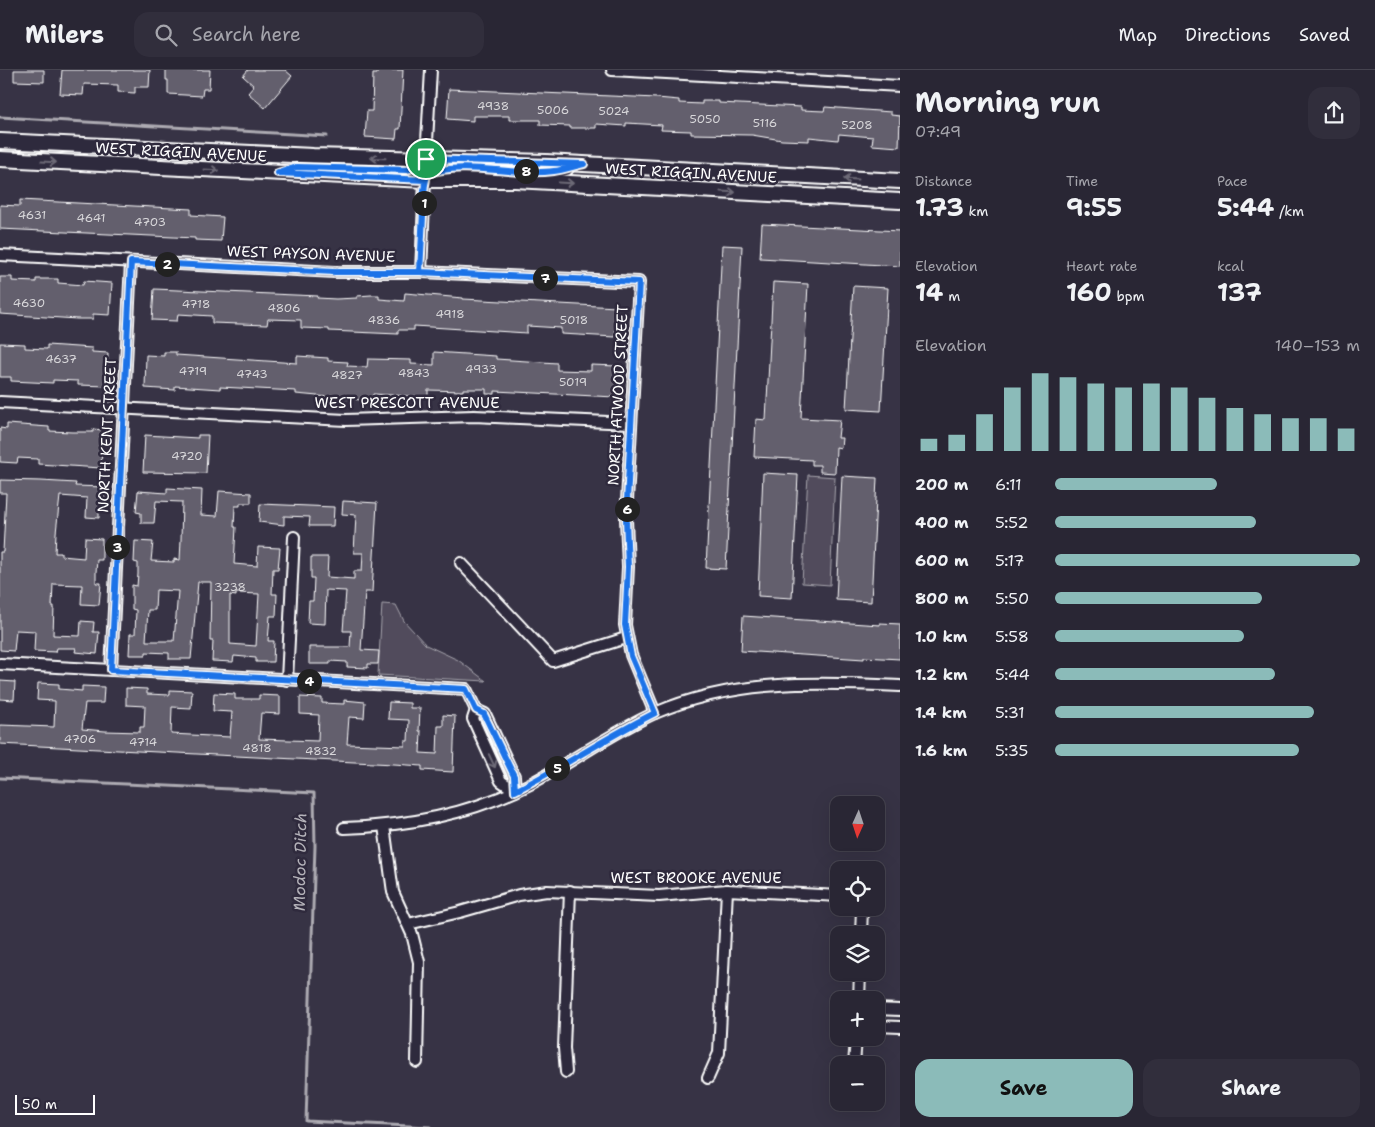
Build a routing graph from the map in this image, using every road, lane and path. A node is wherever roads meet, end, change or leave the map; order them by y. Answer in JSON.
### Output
{"nodes":[{"id":1,"x":431,"y":70,"type":"edge"},
{"id":2,"x":612,"y":70,"type":"edge"},
{"id":3,"x":706,"y":73,"type":"edge"},
{"id":4,"x":900,"y":86,"type":"edge"},
{"id":5,"x":0,"y":140,"type":"edge"},
{"id":6,"x":0,"y":159,"type":"edge"},
{"id":7,"x":426,"y":159,"type":"junction"},
{"id":8,"x":584,"y":164,"type":"junction"},
{"id":9,"x":278,"y":173,"type":"junction"},
{"id":10,"x":425,"y":180,"type":"junction"},
{"id":11,"x":900,"y":181,"type":"edge"},
{"id":12,"x":900,"y":201,"type":"edge"},
{"id":13,"x":0,"y":255,"type":"edge"},
{"id":14,"x":131,"y":262,"type":"junction"},
{"id":15,"x":420,"y":272,"type":"junction"},
{"id":16,"x":639,"y":282,"type":"joint"},
{"id":17,"x":0,"y":402,"type":"edge"},
{"id":18,"x":124,"y":408,"type":"junction"},
{"id":19,"x":631,"y":423,"type":"junction"},
{"id":20,"x":294,"y":537,"type":"dead end"},
{"id":21,"x":461,"y":563,"type":"dead end"},
{"id":22,"x":626,"y":638,"type":"junction"},
{"id":23,"x":0,"y":664,"type":"edge"},
{"id":24,"x":111,"y":670,"type":"junction"},
{"id":25,"x":287,"y":680,"type":"junction"},
{"id":26,"x":900,"y":686,"type":"edge"},
{"id":27,"x":655,"y":713,"type":"junction"},
{"id":28,"x":515,"y":791,"type":"junction"},
{"id":29,"x":384,"y":826,"type":"junction"},
{"id":30,"x":344,"y":828,"type":"dead end"},
{"id":31,"x":727,"y":890,"type":"junction"},
{"id":32,"x":570,"y":891,"type":"junction"},
{"id":33,"x":830,"y":896,"type":"edge"},
{"id":34,"x":408,"y":924,"type":"junction"},
{"id":35,"x":885,"y":1009,"type":"edge"},
{"id":36,"x":900,"y":1010,"type":"edge"},
{"id":37,"x":885,"y":1026,"type":"edge"},
{"id":38,"x":900,"y":1027,"type":"edge"},
{"id":39,"x":417,"y":1062,"type":"dead end"},
{"id":40,"x":566,"y":1072,"type":"dead end"},
{"id":41,"x":708,"y":1078,"type":"dead end"}],
"edges":[{"from":1,"to":7,"type":"street"},
{"from":2,"to":3,"type":"street"},
{"from":3,"to":4,"type":"street"},
{"from":7,"to":5,"type":"main road","name":"WEST RIGGIN AVENUE","one_way":true},
{"from":6,"to":9,"type":"main road","name":"WEST RIGGIN AVENUE","one_way":true},
{"from":7,"to":8,"type":"main road","name":"WEST RIGGIN AVENUE"},
{"from":7,"to":9,"type":"main road"},
{"from":8,"to":10,"type":"main road"},
{"from":11,"to":8,"type":"main road","name":"WEST RIGGIN AVENUE","one_way":true},
{"from":9,"to":10,"type":"main road","name":"WEST RIGGIN AVENUE"},
{"from":10,"to":12,"type":"main road","name":"WEST RIGGIN AVENUE","one_way":true},
{"from":10,"to":15,"type":"street"},
{"from":13,"to":14,"type":"street","name":"WEST PAYSON AVENUE"},
{"from":14,"to":15,"type":"street","name":"WEST PAYSON AVENUE"},
{"from":14,"to":18,"type":"street","name":"NORTH KENT STREET"},
{"from":15,"to":16,"type":"street","name":"WEST PAYSON AVENUE"},
{"from":16,"to":19,"type":"street","name":"NORTH ATWOOD STREET"},
{"from":17,"to":18,"type":"street","name":"WEST PRESCOTT AVENUE"},
{"from":18,"to":19,"type":"street","name":"WEST PRESCOTT AVENUE"},
{"from":18,"to":24,"type":"street","name":"NORTH KENT STREET"},
{"from":19,"to":22,"type":"street","name":"NORTH ATWOOD STREET"},
{"from":20,"to":25,"type":"street"},
{"from":21,"to":22,"type":"street"},
{"from":22,"to":27,"type":"street","name":"NORTH ATWOOD STREET"},
{"from":23,"to":24,"type":"street"},
{"from":24,"to":25,"type":"street"},
{"from":25,"to":28,"type":"street"},
{"from":26,"to":27,"type":"street"},
{"from":27,"to":28,"type":"street"},
{"from":28,"to":29,"type":"street"},
{"from":29,"to":30,"type":"street"},
{"from":29,"to":34,"type":"street"},
{"from":31,"to":32,"type":"street","name":"WEST BROOKE AVENUE"},
{"from":31,"to":33,"type":"street","name":"WEST BROOKE AVENUE"},
{"from":31,"to":41,"type":"street"},
{"from":32,"to":34,"type":"street","name":"WEST BROOKE AVENUE"},
{"from":32,"to":40,"type":"street"},
{"from":34,"to":39,"type":"street"},
{"from":35,"to":36,"type":"street"},
{"from":37,"to":38,"type":"street"}]}
